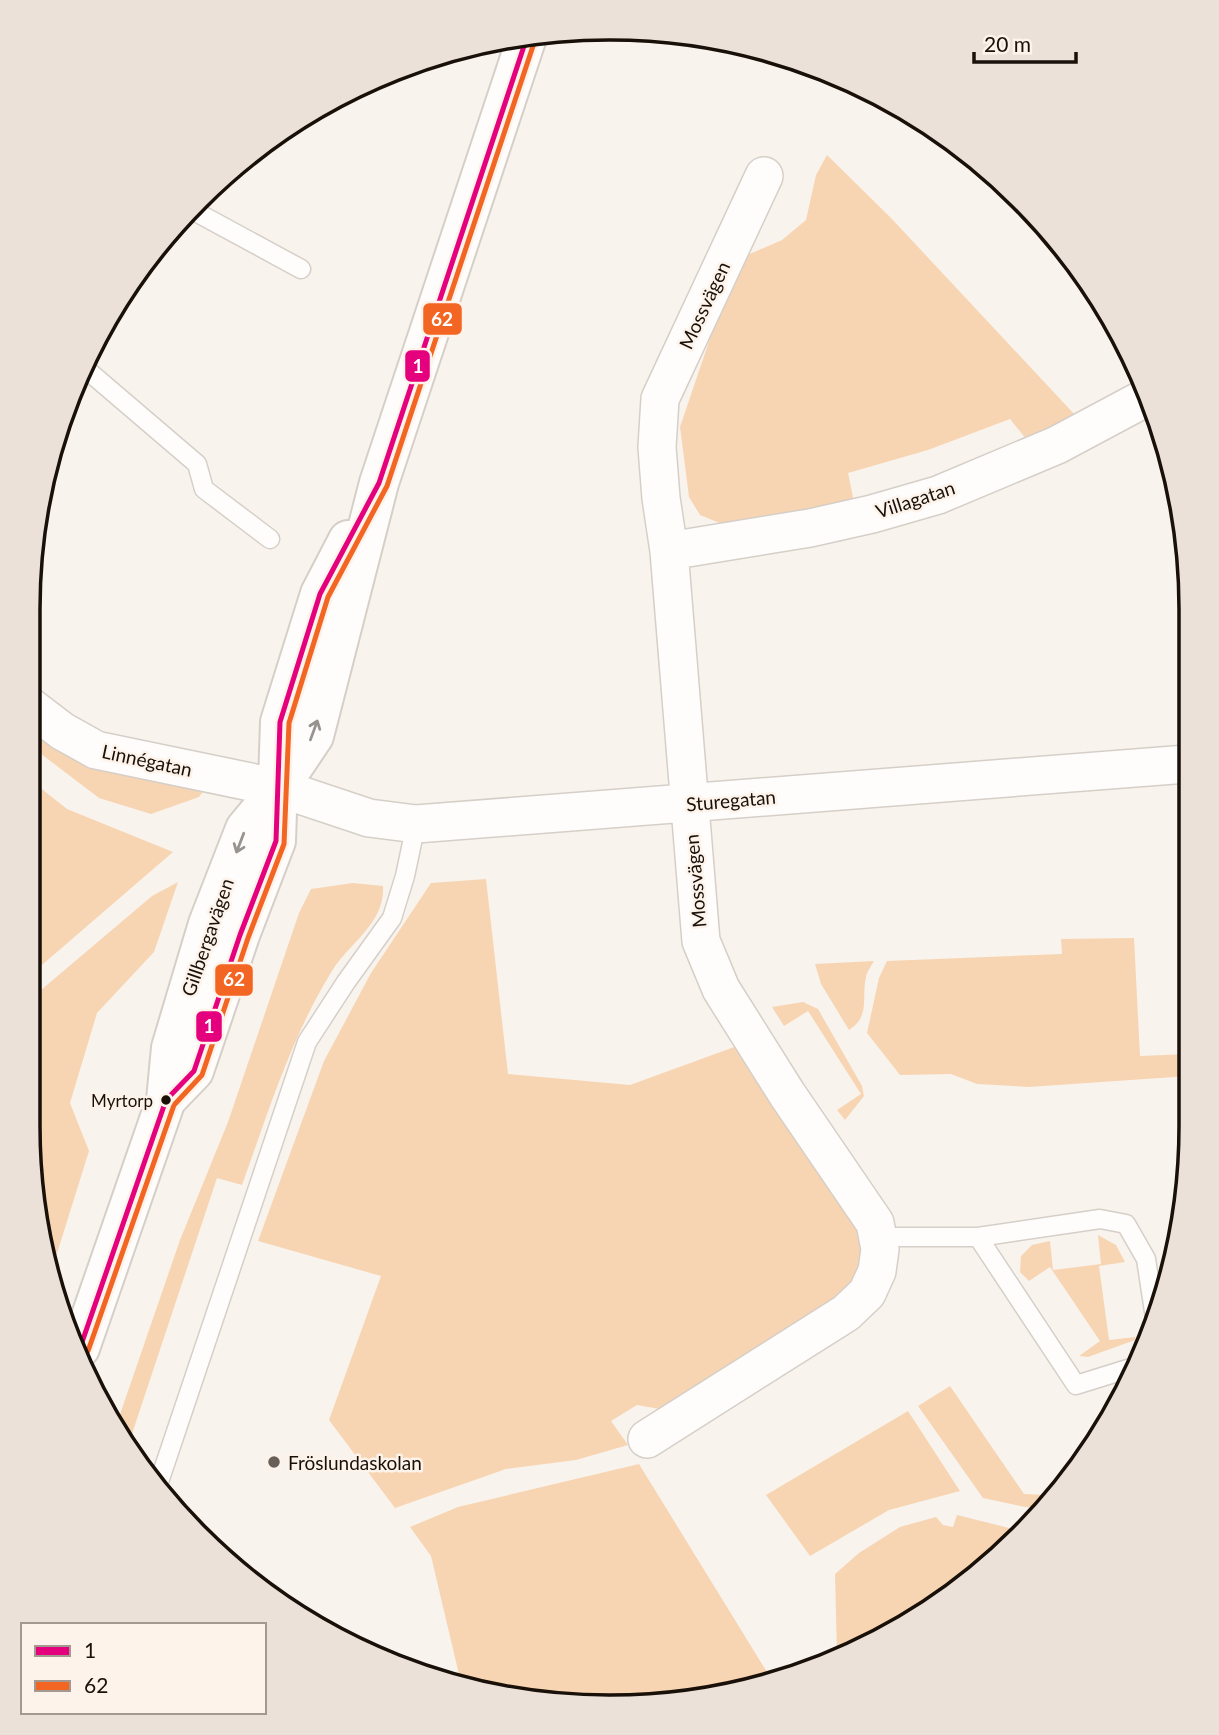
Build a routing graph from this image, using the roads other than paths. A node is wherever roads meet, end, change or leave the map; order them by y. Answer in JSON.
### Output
{"nodes":[{"id":1,"x":524,"y":47,"type":"edge"},
{"id":2,"x":764,"y":176,"type":"dead end"},
{"id":3,"x":200,"y":214,"type":"edge"},
{"id":4,"x":301,"y":269,"type":"dead end"},
{"id":5,"x":92,"y":374,"type":"edge"},
{"id":6,"x":1139,"y":401,"type":"edge"},
{"id":7,"x":270,"y":539,"type":"dead end"},
{"id":8,"x":669,"y":551,"type":"junction"},
{"id":9,"x":40,"y":714,"type":"edge"},
{"id":10,"x":1179,"y":765,"type":"edge"},
{"id":11,"x":279,"y":788,"type":"junction"},
{"id":12,"x":688,"y":803,"type":"junction"},
{"id":13,"x":416,"y":824,"type":"junction"},
{"id":14,"x":877,"y":1237,"type":"junction"},
{"id":15,"x":978,"y":1237,"type":"junction"},
{"id":16,"x":1152,"y":1298,"type":"edge"},
{"id":17,"x":83,"y":1340,"type":"edge"},
{"id":18,"x":1123,"y":1371,"type":"edge"},
{"id":19,"x":647,"y":1439,"type":"dead end"},
{"id":20,"x":161,"y":1476,"type":"edge"}],
"edges":[{"from":1,"to":11,"type":"street"},
{"from":2,"to":8,"type":"street","name":"Mossvägen"},
{"from":3,"to":4,"type":"lane"},
{"from":5,"to":7,"type":"lane"},
{"from":6,"to":8,"type":"street","name":"Villagatan"},
{"from":8,"to":12,"type":"street","name":"Mossvägen"},
{"from":9,"to":11,"type":"street","name":"Linnégatan"},
{"from":10,"to":12,"type":"street","name":"Sturegatan"},
{"from":11,"to":13,"type":"street","name":"Sturegatan"},
{"from":11,"to":17,"type":"street","name":"Gillbergavägen"},
{"from":12,"to":13,"type":"street","name":"Sturegatan"},
{"from":12,"to":14,"type":"street","name":"Mossvägen"},
{"from":13,"to":20,"type":"lane"},
{"from":14,"to":15,"type":"lane"},
{"from":14,"to":19,"type":"street","name":"Mossvägen"},
{"from":15,"to":16,"type":"lane"},
{"from":15,"to":18,"type":"lane"}]}
